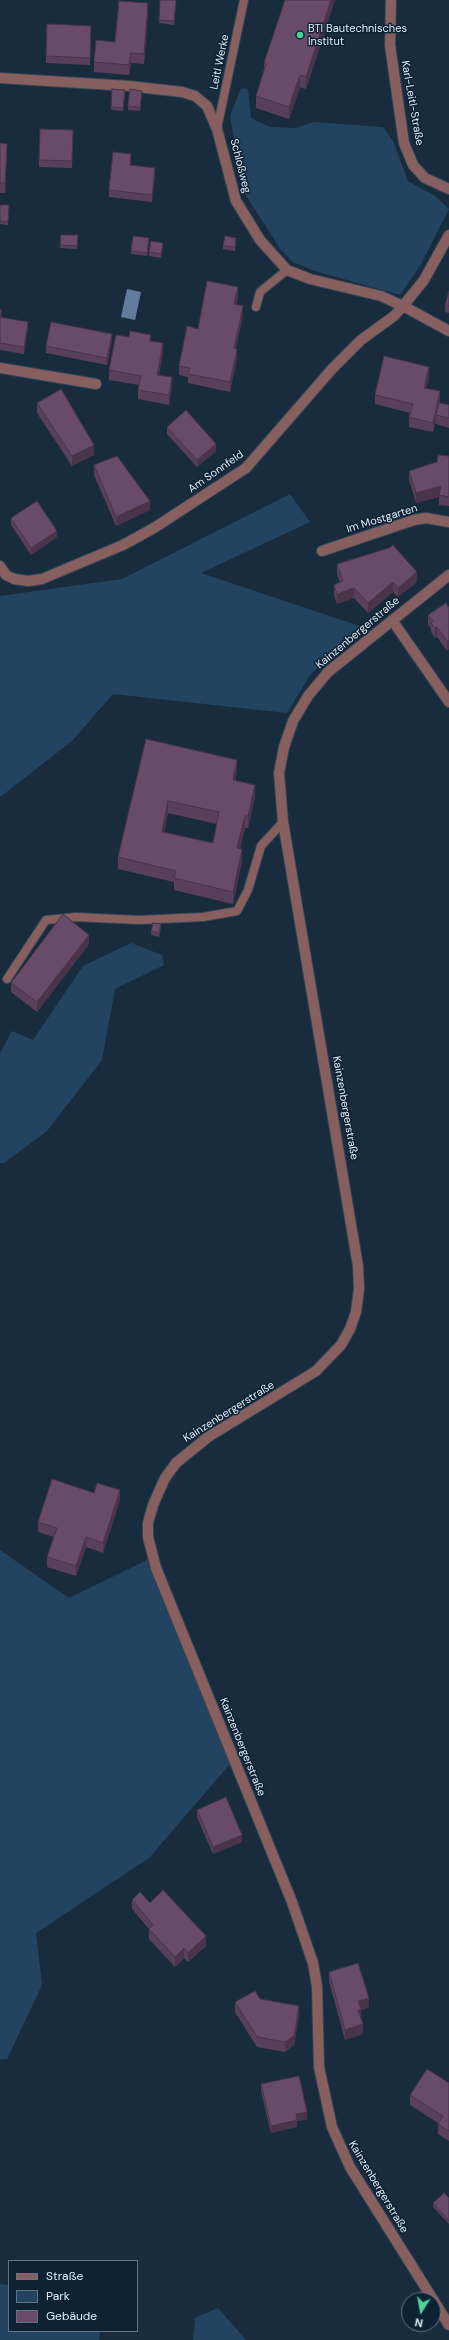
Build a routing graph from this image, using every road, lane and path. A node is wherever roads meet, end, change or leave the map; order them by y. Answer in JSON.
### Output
{"nodes":[{"id":1,"x":244,"y":0,"type":"edge"},
{"id":2,"x":391,"y":0,"type":"edge"},
{"id":3,"x":0,"y":78,"type":"edge"},
{"id":4,"x":217,"y":128,"type":"junction"},
{"id":5,"x":449,"y":189,"type":"edge"},
{"id":6,"x":449,"y":234,"type":"edge"},
{"id":7,"x":287,"y":270,"type":"junction"},
{"id":8,"x":403,"y":306,"type":"junction"},
{"id":9,"x":256,"y":307,"type":"dead end"},
{"id":10,"x":449,"y":332,"type":"edge"},
{"id":11,"x":0,"y":368,"type":"edge"},
{"id":12,"x":96,"y":384,"type":"dead end"},
{"id":13,"x":449,"y":522,"type":"edge"},
{"id":14,"x":322,"y":551,"type":"dead end"},
{"id":15,"x":0,"y":566,"type":"edge"},
{"id":16,"x":449,"y":575,"type":"edge"},
{"id":17,"x":392,"y":620,"type":"junction"},
{"id":18,"x":449,"y":702,"type":"edge"},
{"id":19,"x":283,"y":822,"type":"junction"},
{"id":20,"x":7,"y":979,"type":"dead end"},
{"id":21,"x":449,"y":2325,"type":"edge"}],
"edges":[{"from":1,"to":4,"type":"lane","name":"Leitl Werke"},
{"from":2,"to":5,"type":"street","name":"Karl-Leitl-Straße"},
{"from":3,"to":4,"type":"street","name":"Schloßweg"},
{"from":4,"to":7,"type":"street","name":"Schloßweg"},
{"from":6,"to":8,"type":"street"},
{"from":7,"to":8,"type":"street","name":"Schloßweg"},
{"from":7,"to":9,"type":"lane"},
{"from":8,"to":10,"type":"street","name":"Schloßweg"},
{"from":8,"to":15,"type":"street","name":"Am Sonnfeld"},
{"from":11,"to":12,"type":"street"},
{"from":13,"to":14,"type":"street","name":"Im Mostgarten"},
{"from":16,"to":17,"type":"street","name":"Kainzenbergerstraße"},
{"from":17,"to":18,"type":"street"},
{"from":17,"to":19,"type":"street","name":"Kainzenbergerstraße"},
{"from":19,"to":20,"type":"lane"},
{"from":19,"to":21,"type":"street","name":"Kainzenbergerstraße"}]}
